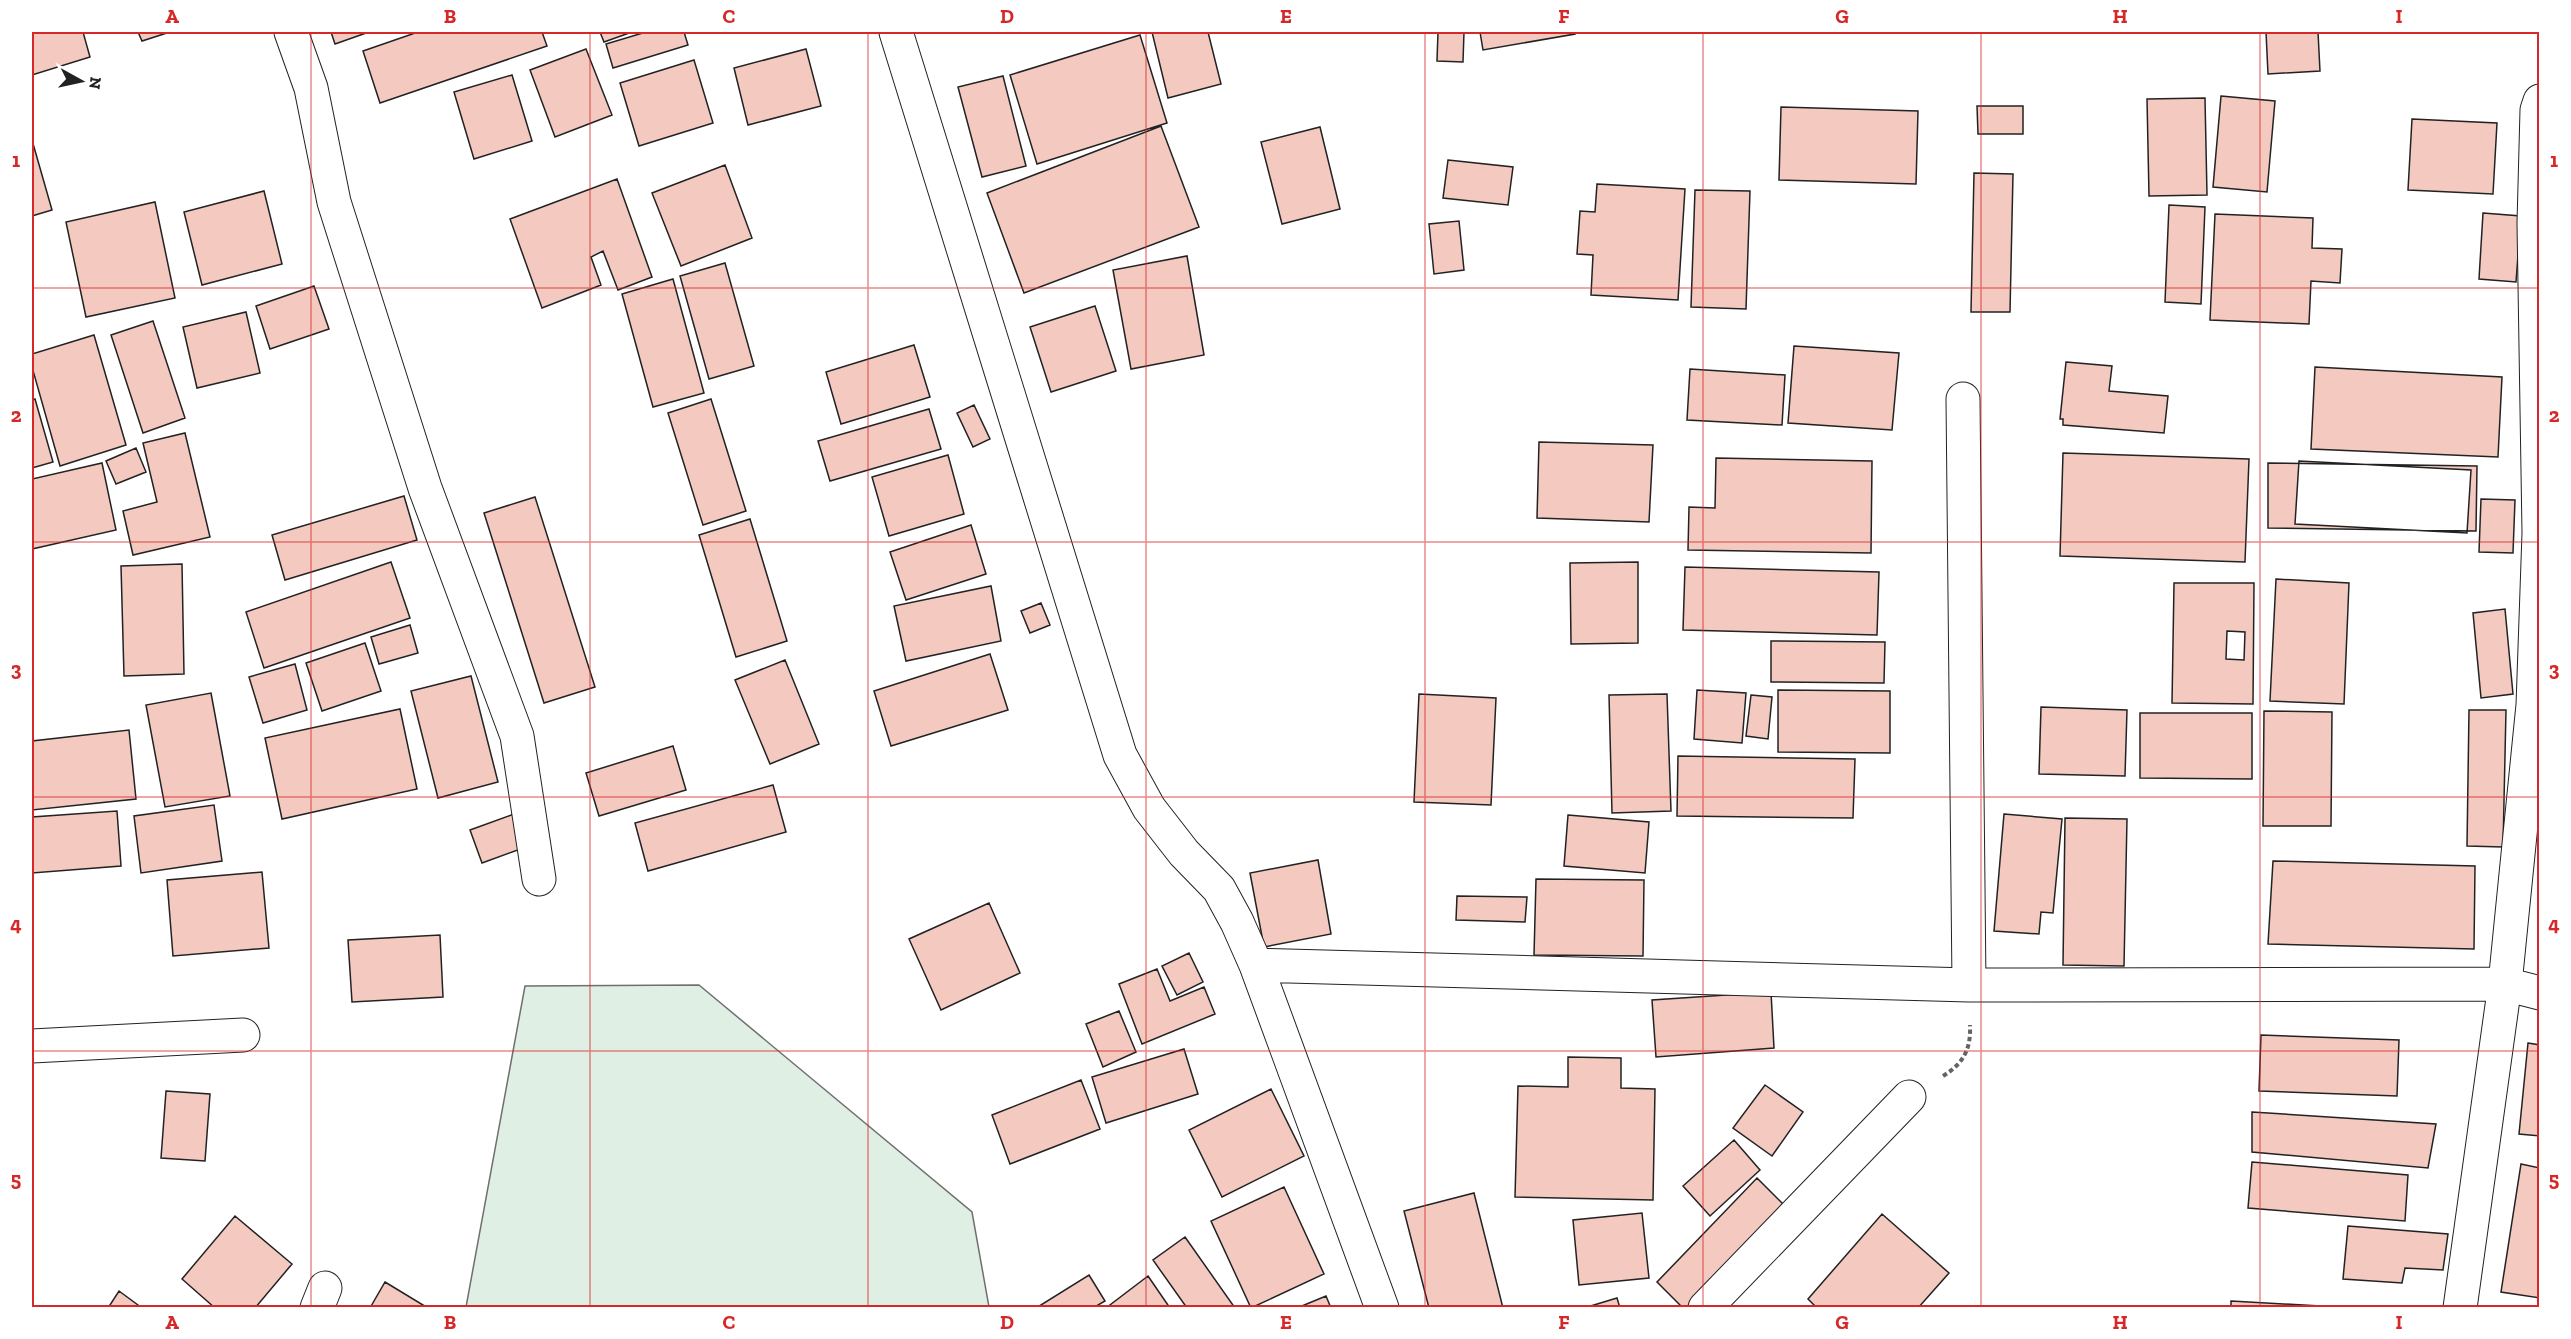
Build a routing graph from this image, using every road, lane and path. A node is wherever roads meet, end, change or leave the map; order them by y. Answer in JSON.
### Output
{"nodes":[{"id":1,"x":291,"y":32,"type":"edge"},
{"id":2,"x":896,"y":32,"type":"edge"},
{"id":3,"x":2540,"y":101,"type":"edge"},
{"id":4,"x":1963,"y":399,"type":"dead end"},
{"id":5,"x":2539,"y":533,"type":"edge"},
{"id":6,"x":539,"y":879,"type":"dead end"},
{"id":7,"x":1256,"y":965,"type":"junction"},
{"id":8,"x":2505,"y":984,"type":"junction"},
{"id":9,"x":1969,"y":986,"type":"junction"},
{"id":10,"x":2540,"y":993,"type":"edge"},
{"id":11,"x":243,"y":1035,"type":"dead end"},
{"id":12,"x":32,"y":1046,"type":"edge"},
{"id":13,"x":1909,"y":1097,"type":"joint"},
{"id":14,"x":1382,"y":1308,"type":"edge"},
{"id":15,"x":1706,"y":1308,"type":"edge"},
{"id":16,"x":2460,"y":1308,"type":"edge"}],
"edges":[{"from":1,"to":6,"type":"street"},
{"from":2,"to":7,"type":"street"},
{"from":3,"to":5,"type":"street"},
{"from":4,"to":9,"type":"street"},
{"from":5,"to":8,"type":"street"},
{"from":7,"to":9,"type":"street"},
{"from":7,"to":14,"type":"street"},
{"from":8,"to":9,"type":"street"},
{"from":8,"to":10,"type":"street"},
{"from":8,"to":16,"type":"street"},
{"from":9,"to":13,"type":"path"},
{"from":11,"to":12,"type":"street"},
{"from":13,"to":15,"type":"street"}]}
